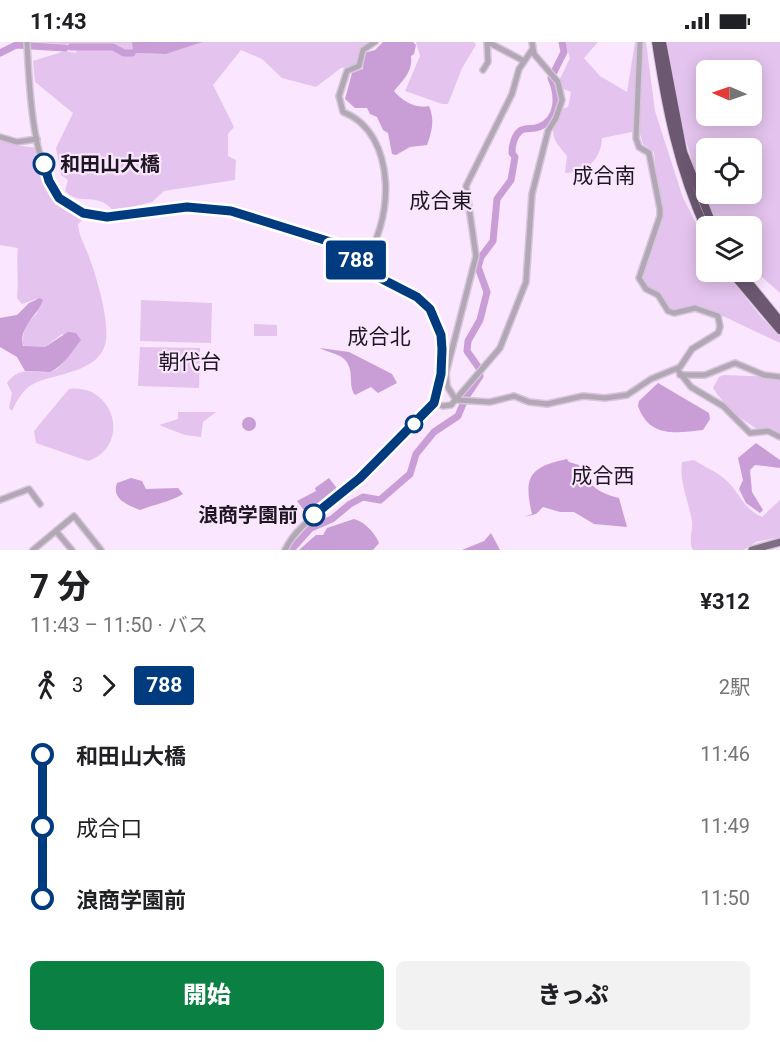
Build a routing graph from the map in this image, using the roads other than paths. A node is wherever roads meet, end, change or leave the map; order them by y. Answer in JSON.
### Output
{"nodes":[{"id":1,"x":27,"y":42,"type":"edge"},
{"id":2,"x":375,"y":42,"type":"edge"},
{"id":3,"x":488,"y":42,"type":"edge"},
{"id":4,"x":532,"y":42,"type":"edge"},
{"id":5,"x":640,"y":42,"type":"edge"},
{"id":6,"x":656,"y":42,"type":"edge"},
{"id":7,"x":663,"y":42,"type":"edge"},
{"id":8,"x":532,"y":50,"type":"junction"},
{"id":9,"x":524,"y":61,"type":"junction"},
{"id":10,"x":483,"y":70,"type":"dead end"},
{"id":11,"x":0,"y":137,"type":"edge"},
{"id":12,"x":676,"y":137,"type":"junction"},
{"id":13,"x":37,"y":139,"type":"junction"},
{"id":14,"x":685,"y":170,"type":"junction"},
{"id":15,"x":701,"y":216,"type":"edge"},
{"id":16,"x":708,"y":216,"type":"edge"},
{"id":17,"x":361,"y":264,"type":"junction"},
{"id":18,"x":739,"y":282,"type":"edge"},
{"id":19,"x":748,"y":282,"type":"edge"},
{"id":20,"x":780,"y":321,"type":"edge"},
{"id":21,"x":780,"y":330,"type":"edge"},
{"id":22,"x":679,"y":372,"type":"junction"},
{"id":23,"x":780,"y":377,"type":"edge"},
{"id":24,"x":456,"y":400,"type":"junction"},
{"id":25,"x":434,"y":403,"type":"junction"},
{"id":26,"x":780,"y":437,"type":"edge"},
{"id":27,"x":0,"y":500,"type":"edge"},
{"id":28,"x":40,"y":504,"type":"dead end"},
{"id":29,"x":57,"y":531,"type":"junction"},
{"id":30,"x":780,"y":542,"type":"edge"},
{"id":31,"x":70,"y":548,"type":"edge"},
{"id":32,"x":33,"y":550,"type":"edge"},
{"id":33,"x":63,"y":550,"type":"edge"},
{"id":34,"x":101,"y":550,"type":"edge"},
{"id":35,"x":285,"y":550,"type":"edge"},
{"id":36,"x":752,"y":550,"type":"edge"}],
"edges":[{"from":1,"to":13,"type":"street"},
{"from":2,"to":17,"type":"street"},
{"from":3,"to":9,"type":"street"},
{"from":3,"to":10,"type":"street"},
{"from":4,"to":8,"type":"street"},
{"from":5,"to":22,"type":"street"},
{"from":6,"to":12,"type":"highway"},
{"from":7,"to":12,"type":"highway"},
{"from":8,"to":9,"type":"street"},
{"from":8,"to":24,"type":"street"},
{"from":9,"to":24,"type":"street"},
{"from":11,"to":13,"type":"street"},
{"from":12,"to":14,"type":"highway"},
{"from":13,"to":17,"type":"street"},
{"from":14,"to":15,"type":"highway"},
{"from":14,"to":16,"type":"highway"},
{"from":17,"to":25,"type":"street"},
{"from":18,"to":21,"type":"highway"},
{"from":19,"to":20,"type":"highway"},
{"from":22,"to":23,"type":"street"},
{"from":22,"to":24,"type":"street"},
{"from":22,"to":26,"type":"street"},
{"from":24,"to":25,"type":"street"},
{"from":25,"to":35,"type":"street"},
{"from":27,"to":28,"type":"street"},
{"from":29,"to":31,"type":"street"},
{"from":29,"to":32,"type":"street"},
{"from":29,"to":34,"type":"street"},
{"from":30,"to":36,"type":"main road"},
{"from":31,"to":33,"type":"street"}]}
